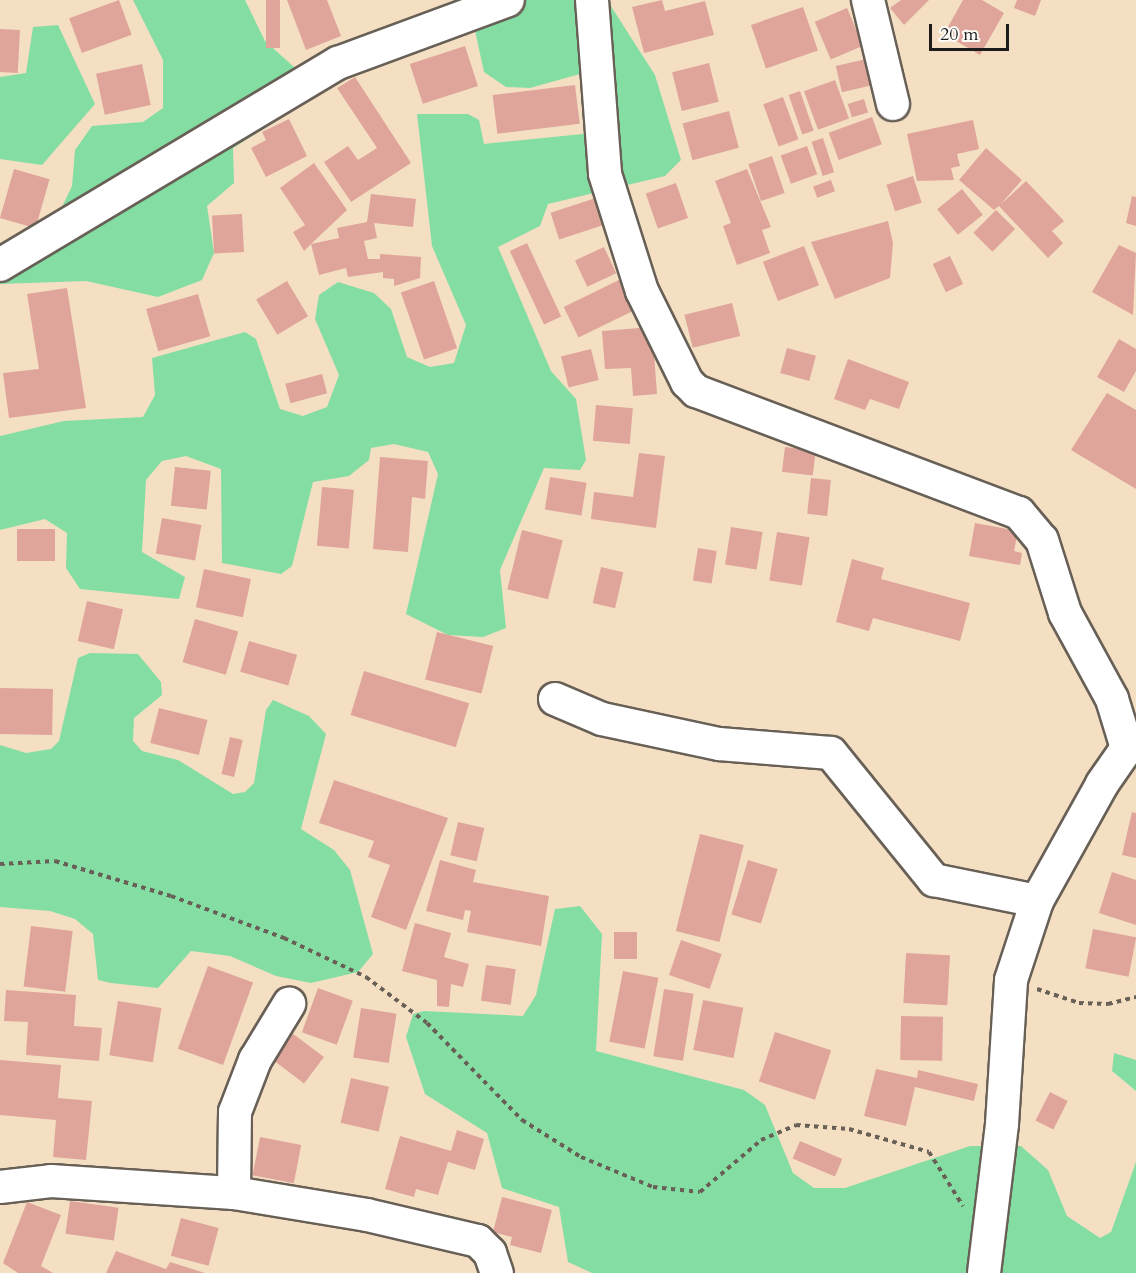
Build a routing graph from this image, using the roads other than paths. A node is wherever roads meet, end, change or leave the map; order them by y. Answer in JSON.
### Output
{"nodes":[{"id":1,"x":508,"y":0,"type":"edge"},
{"id":2,"x":592,"y":0,"type":"edge"},
{"id":3,"x":868,"y":0,"type":"edge"},
{"id":4,"x":893,"y":104,"type":"dead end"},
{"id":5,"x":0,"y":265,"type":"edge"},
{"id":6,"x":555,"y":699,"type":"dead end"},
{"id":7,"x":1132,"y":746,"type":"edge"},
{"id":8,"x":1037,"y":901,"type":"junction"},
{"id":9,"x":289,"y":1004,"type":"dead end"},
{"id":10,"x":0,"y":1187,"type":"edge"},
{"id":11,"x":234,"y":1193,"type":"junction"},
{"id":12,"x":497,"y":1273,"type":"edge"},
{"id":13,"x":984,"y":1273,"type":"edge"}],
"edges":[{"from":1,"to":5,"type":"street"},
{"from":2,"to":7,"type":"street"},
{"from":3,"to":4,"type":"street"},
{"from":6,"to":8,"type":"street"},
{"from":7,"to":8,"type":"street"},
{"from":8,"to":13,"type":"street"},
{"from":9,"to":11,"type":"street"},
{"from":10,"to":11,"type":"street"},
{"from":11,"to":12,"type":"street"}]}
